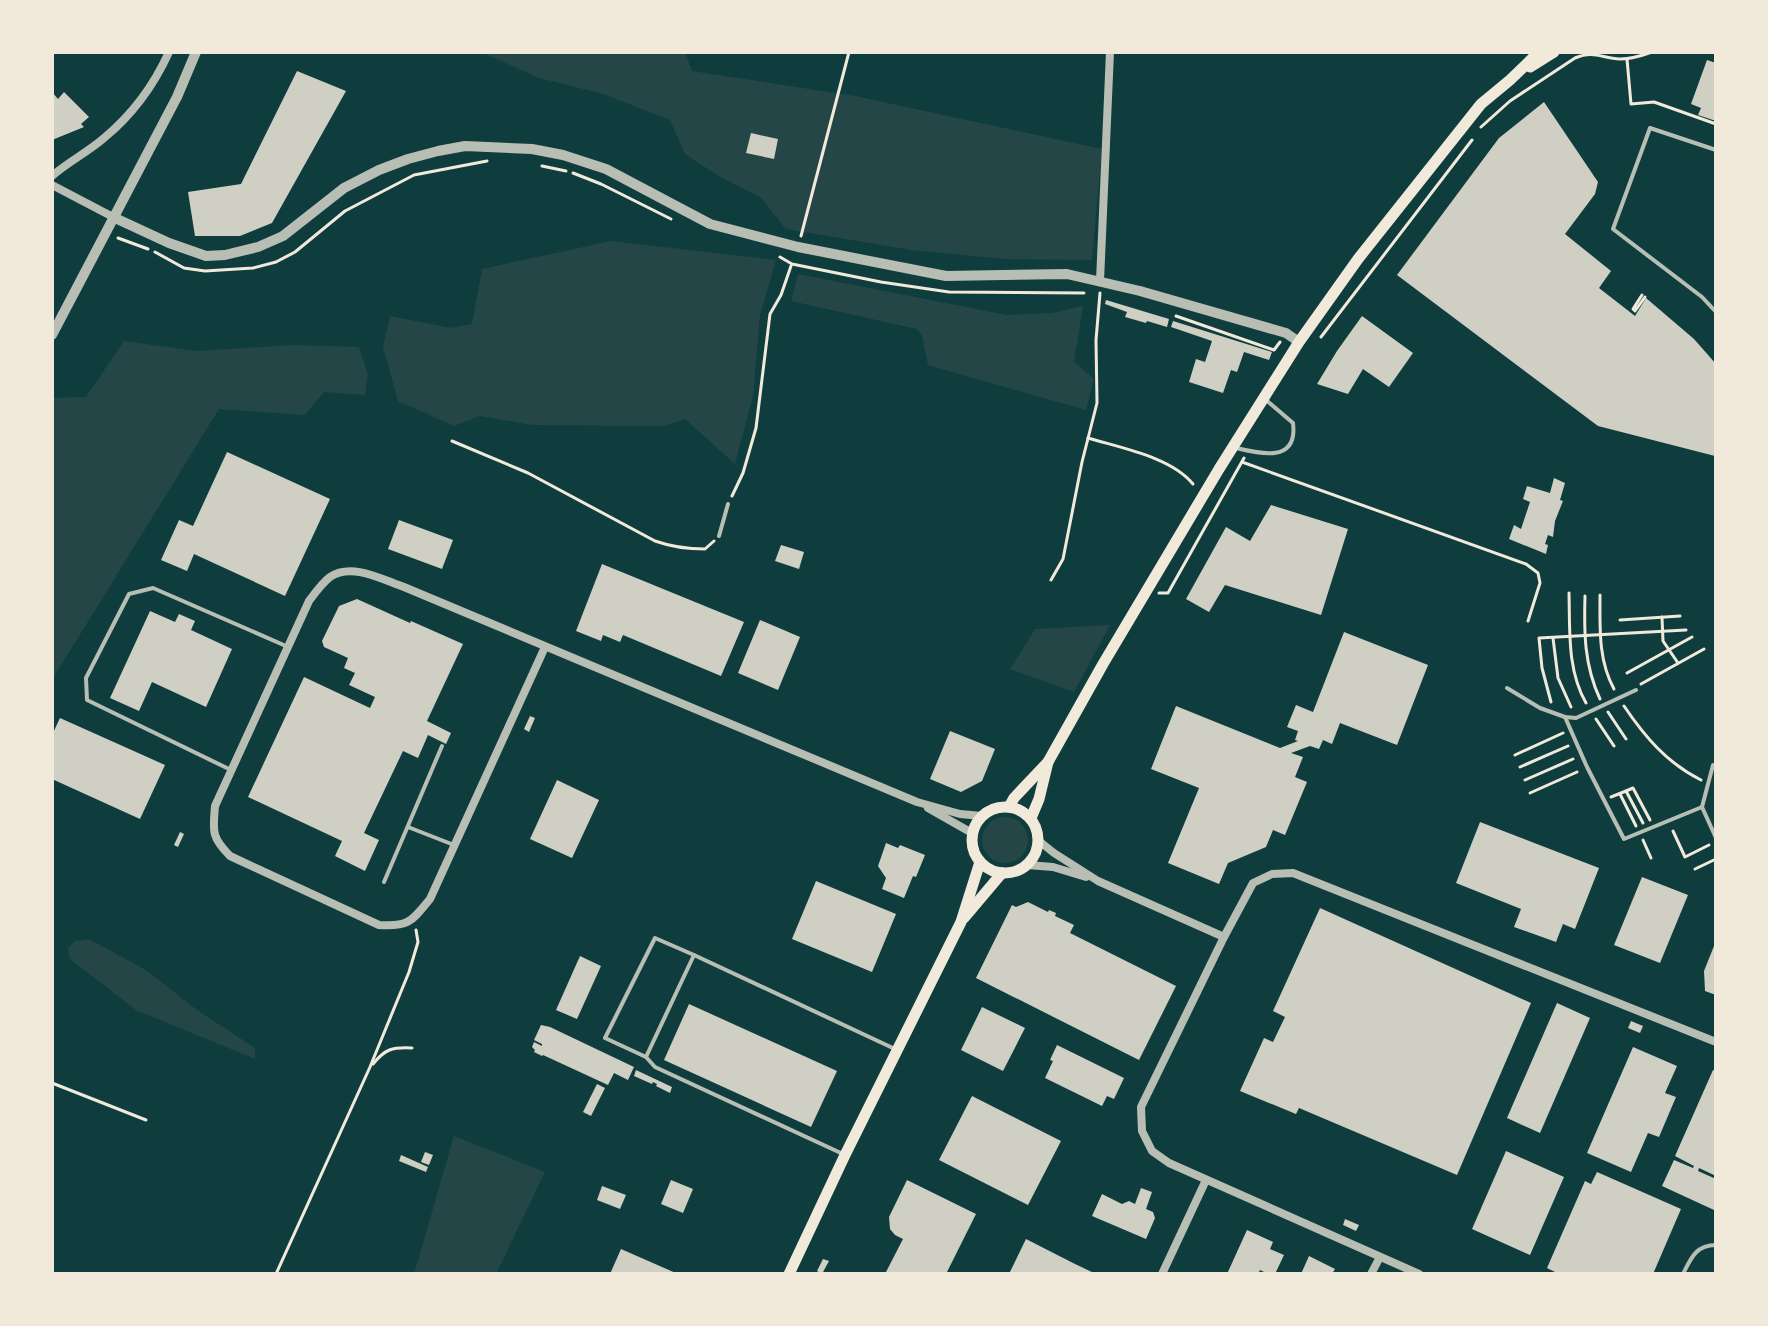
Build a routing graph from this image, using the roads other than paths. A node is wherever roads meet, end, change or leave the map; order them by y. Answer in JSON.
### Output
{"nodes":[{"id":1,"x":169,"y":52,"type":"edge"},
{"id":2,"x":196,"y":52,"type":"edge"},
{"id":3,"x":1110,"y":52,"type":"edge"},
{"id":4,"x":1539,"y":52,"type":"edge"},
{"id":5,"x":1554,"y":52,"type":"edge"},
{"id":6,"x":1510,"y":80,"type":"junction"},
{"id":7,"x":1716,"y":150,"type":"edge"},
{"id":8,"x":52,"y":176,"type":"edge"},
{"id":9,"x":52,"y":185,"type":"edge"},
{"id":10,"x":115,"y":218,"type":"junction"},
{"id":11,"x":1100,"y":281,"type":"junction"},
{"id":12,"x":1716,"y":312,"type":"edge"},
{"id":13,"x":52,"y":335,"type":"edge"},
{"id":14,"x":1299,"y":342,"type":"junction"},
{"id":15,"x":1264,"y":398,"type":"junction"},
{"id":16,"x":1234,"y":447,"type":"junction"},
{"id":17,"x":728,"y":504,"type":"road end"},
{"id":18,"x":719,"y":536,"type":"road end"},
{"id":19,"x":288,"y":647,"type":"junction"},
{"id":20,"x":545,"y":647,"type":"junction"},
{"id":21,"x":1507,"y":688,"type":"dead end"},
{"id":22,"x":1635,"y":689,"type":"road end"},
{"id":23,"x":1565,"y":717,"type":"junction"},
{"id":24,"x":442,"y":746,"type":"dead end"},
{"id":25,"x":1048,"y":762,"type":"junction"},
{"id":26,"x":1713,"y":765,"type":"dead end"},
{"id":27,"x":231,"y":770,"type":"junction"},
{"id":28,"x":917,"y":802,"type":"junction"},
{"id":29,"x":1009,"y":807,"type":"junction"},
{"id":30,"x":1702,"y":807,"type":"junction"},
{"id":31,"x":982,"y":816,"type":"junction"},
{"id":32,"x":1031,"y":818,"type":"junction"},
{"id":33,"x":408,"y":827,"type":"junction"},
{"id":34,"x":972,"y":833,"type":"junction"},
{"id":35,"x":1716,"y":840,"type":"edge"},
{"id":36,"x":1039,"y":841,"type":"junction"},
{"id":37,"x":455,"y":845,"type":"junction"},
{"id":38,"x":980,"y":862,"type":"junction"},
{"id":39,"x":1027,"y":865,"type":"junction"},
{"id":40,"x":1002,"y":873,"type":"junction"},
{"id":41,"x":1098,"y":881,"type":"junction"},
{"id":42,"x":384,"y":882,"type":"dead end"},
{"id":43,"x":961,"y":922,"type":"junction"},
{"id":44,"x":1224,"y":937,"type":"junction"},
{"id":45,"x":694,"y":955,"type":"junction"},
{"id":46,"x":1716,"y":1042,"type":"edge"},
{"id":47,"x":897,"y":1050,"type":"junction"},
{"id":48,"x":646,"y":1057,"type":"junction"},
{"id":49,"x":845,"y":1155,"type":"junction"},
{"id":50,"x":1206,"y":1180,"type":"junction"},
{"id":51,"x":1716,"y":1245,"type":"edge"},
{"id":52,"x":1380,"y":1257,"type":"junction"},
{"id":53,"x":789,"y":1274,"type":"edge"},
{"id":54,"x":1162,"y":1274,"type":"edge"},
{"id":55,"x":1371,"y":1274,"type":"edge"},
{"id":56,"x":1419,"y":1274,"type":"edge"},
{"id":57,"x":1683,"y":1274,"type":"edge"}],
"edges":[{"from":1,"to":8,"type":"street"},
{"from":2,"to":10,"type":"street"},
{"from":3,"to":11,"type":"street"},
{"from":4,"to":6,"type":"main road"},
{"from":5,"to":6,"type":"main road"},
{"from":6,"to":14,"type":"main road"},
{"from":7,"to":12,"type":"lane"},
{"from":9,"to":10,"type":"street"},
{"from":10,"to":11,"type":"street"},
{"from":10,"to":13,"type":"street"},
{"from":11,"to":14,"type":"street"},
{"from":14,"to":15,"type":"main road"},
{"from":15,"to":16,"type":"main road"},
{"from":15,"to":16,"type":"lane"},
{"from":16,"to":25,"type":"main road"},
{"from":17,"to":18,"type":"lane"},
{"from":19,"to":20,"type":"street"},
{"from":19,"to":27,"type":"street"},
{"from":19,"to":27,"type":"lane"},
{"from":20,"to":28,"type":"street"},
{"from":20,"to":37,"type":"street"},
{"from":21,"to":23,"type":"lane"},
{"from":22,"to":23,"type":"lane"},
{"from":23,"to":30,"type":"lane"},
{"from":24,"to":33,"type":"lane"},
{"from":25,"to":29,"type":"main road"},
{"from":25,"to":32,"type":"main road"},
{"from":26,"to":30,"type":"lane"},
{"from":27,"to":37,"type":"street"},
{"from":28,"to":31,"type":"street"},
{"from":28,"to":34,"type":"street"},
{"from":29,"to":31,"type":"main road"},
{"from":29,"to":32,"type":"main road"},
{"from":30,"to":35,"type":"lane"},
{"from":31,"to":34,"type":"main road"},
{"from":32,"to":36,"type":"main road"},
{"from":33,"to":37,"type":"lane"},
{"from":33,"to":42,"type":"lane"},
{"from":34,"to":38,"type":"main road"},
{"from":36,"to":39,"type":"main road"},
{"from":36,"to":41,"type":"street"},
{"from":38,"to":40,"type":"main road"},
{"from":38,"to":43,"type":"main road"},
{"from":39,"to":40,"type":"main road"},
{"from":39,"to":41,"type":"street"},
{"from":40,"to":43,"type":"main road"},
{"from":41,"to":44,"type":"street"},
{"from":43,"to":47,"type":"main road"},
{"from":44,"to":46,"type":"street"},
{"from":44,"to":50,"type":"street"},
{"from":45,"to":47,"type":"lane"},
{"from":45,"to":48,"type":"lane"},
{"from":45,"to":48,"type":"lane"},
{"from":47,"to":49,"type":"main road"},
{"from":48,"to":49,"type":"lane"},
{"from":49,"to":53,"type":"main road"},
{"from":50,"to":52,"type":"street"},
{"from":50,"to":54,"type":"street"},
{"from":51,"to":57,"type":"lane"},
{"from":52,"to":55,"type":"street"},
{"from":52,"to":56,"type":"street"}]}
